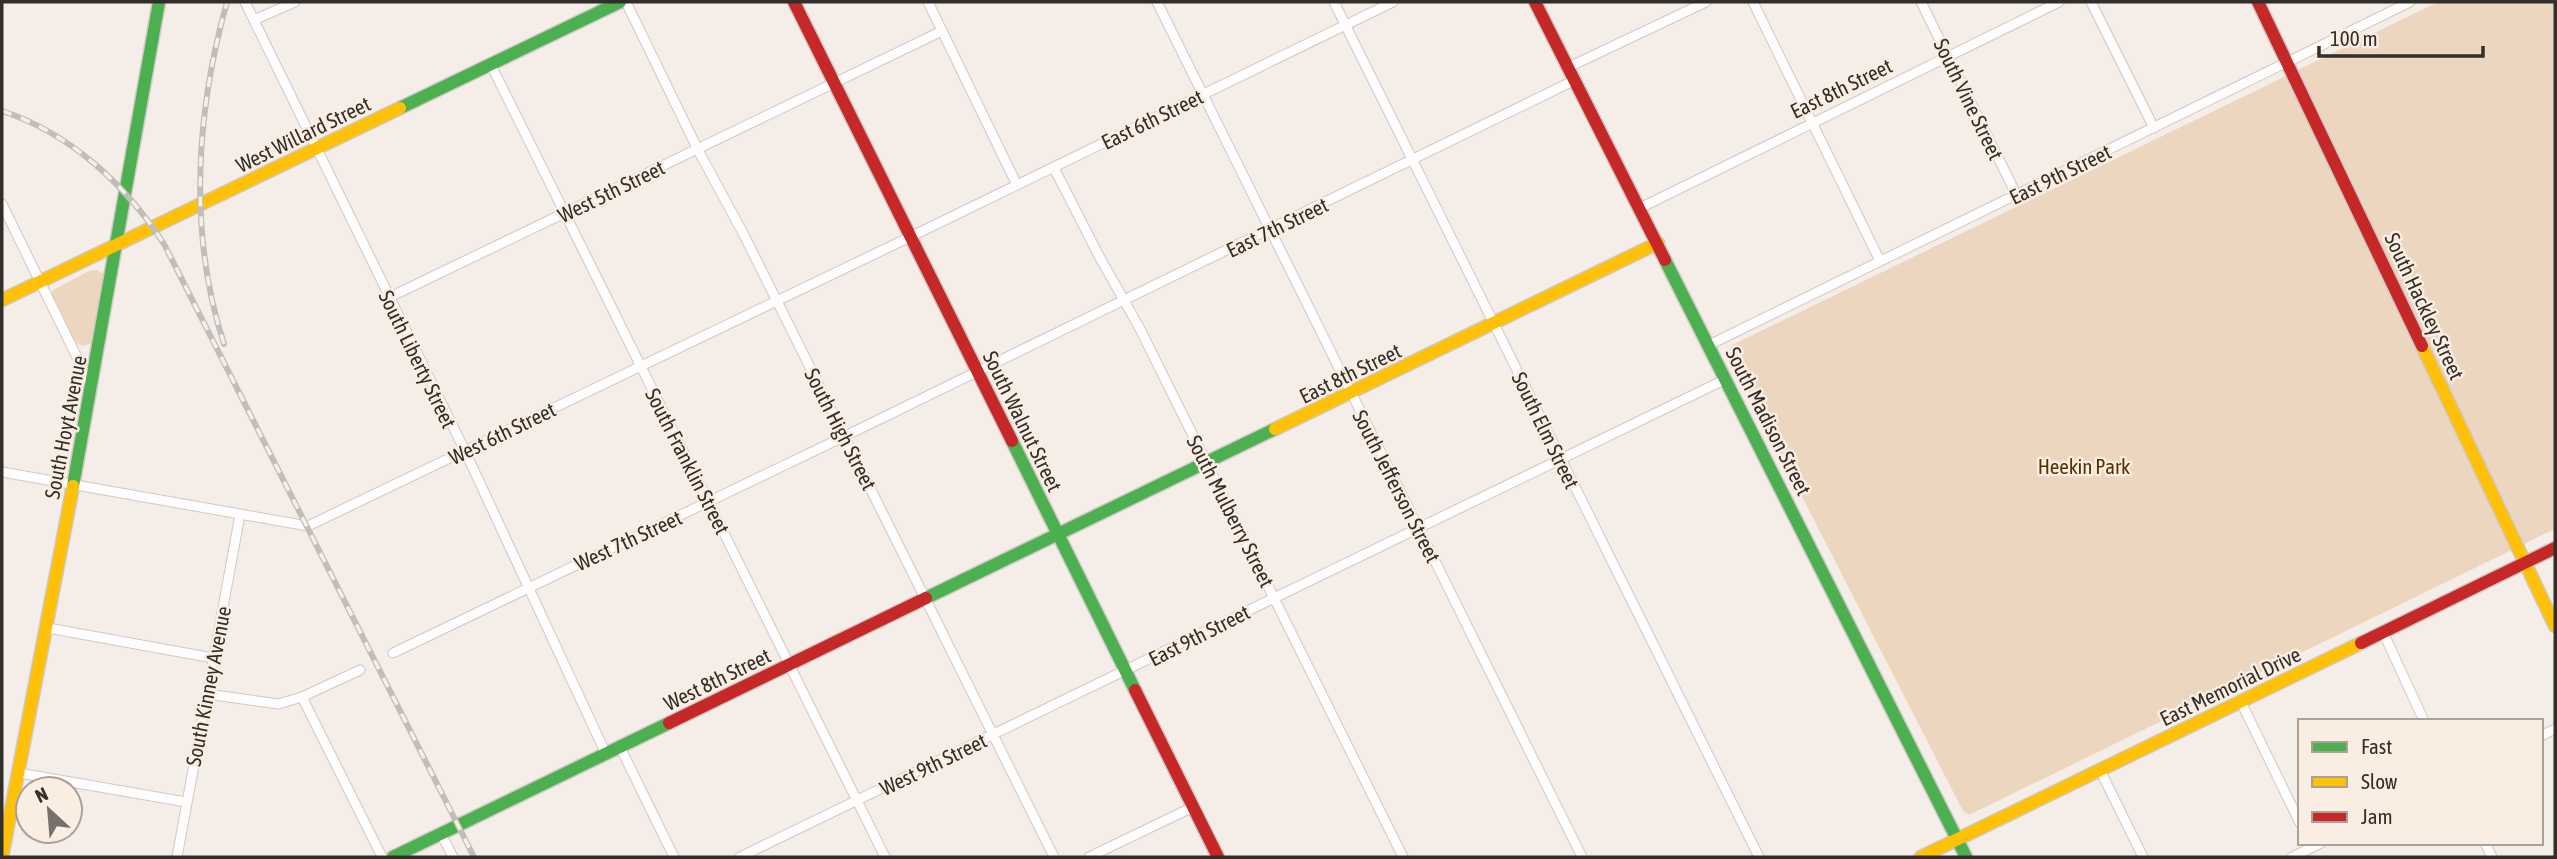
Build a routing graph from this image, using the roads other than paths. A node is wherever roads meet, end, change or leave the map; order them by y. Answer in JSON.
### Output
{"nodes":[{"id":1,"x":159,"y":2,"type":"edge"},
{"id":2,"x":245,"y":2,"type":"edge"},
{"id":3,"x":295,"y":2,"type":"edge"},
{"id":4,"x":626,"y":2,"type":"edge"},
{"id":5,"x":794,"y":2,"type":"edge"},
{"id":6,"x":928,"y":2,"type":"edge"},
{"id":7,"x":1157,"y":2,"type":"edge"},
{"id":8,"x":1334,"y":2,"type":"edge"},
{"id":9,"x":1393,"y":2,"type":"edge"},
{"id":10,"x":1535,"y":2,"type":"edge"},
{"id":11,"x":1706,"y":2,"type":"edge"},
{"id":12,"x":1753,"y":2,"type":"edge"},
{"id":13,"x":1921,"y":2,"type":"edge"},
{"id":14,"x":2059,"y":2,"type":"edge"},
{"id":15,"x":2091,"y":2,"type":"edge"},
{"id":16,"x":2258,"y":2,"type":"edge"},
{"id":17,"x":2410,"y":2,"type":"edge"},
{"id":18,"x":612,"y":4,"type":"edge"},
{"id":19,"x":254,"y":20,"type":"junction"},
{"id":20,"x":1345,"y":25,"type":"junction"},
{"id":21,"x":942,"y":31,"type":"junction"},
{"id":22,"x":1948,"y":57,"type":"junction"},
{"id":23,"x":2288,"y":63,"type":"junction"},
{"id":24,"x":491,"y":65,"type":"junction"},
{"id":25,"x":1569,"y":67,"type":"junction"},
{"id":26,"x":1575,"y":80,"type":"junction"},
{"id":27,"x":834,"y":83,"type":"junction"},
{"id":28,"x":1203,"y":94,"type":"junction"},
{"id":29,"x":1813,"y":124,"type":"junction"},
{"id":30,"x":2154,"y":128,"type":"junction"},
{"id":31,"x":316,"y":149,"type":"junction"},
{"id":32,"x":698,"y":150,"type":"junction"},
{"id":33,"x":1412,"y":160,"type":"junction"},
{"id":34,"x":1054,"y":168,"type":"junction"},
{"id":35,"x":1017,"y":185,"type":"junction"},
{"id":36,"x":2017,"y":196,"type":"junction"},
{"id":37,"x":2,"y":204,"type":"edge"},
{"id":38,"x":1640,"y":208,"type":"junction"},
{"id":39,"x":565,"y":213,"type":"junction"},
{"id":40,"x":1271,"y":230,"type":"junction"},
{"id":41,"x":910,"y":237,"type":"junction"},
{"id":42,"x":1658,"y":243,"type":"junction"},
{"id":43,"x":116,"y":249,"type":"junction"},
{"id":44,"x":1880,"y":261,"type":"junction"},
{"id":45,"x":39,"y":283,"type":"junction"},
{"id":46,"x":388,"y":298,"type":"junction"},
{"id":47,"x":2,"y":300,"type":"edge"},
{"id":48,"x":1125,"y":300,"type":"junction"},
{"id":49,"x":777,"y":301,"type":"junction"},
{"id":50,"x":1493,"y":323,"type":"junction"},
{"id":51,"x":1709,"y":345,"type":"junction"},
{"id":52,"x":641,"y":367,"type":"junction"},
{"id":53,"x":977,"y":372,"type":"junction"},
{"id":54,"x":1726,"y":379,"type":"junction"},
{"id":55,"x":92,"y":388,"type":"junction"},
{"id":56,"x":1351,"y":394,"type":"junction"},
{"id":57,"x":844,"y":437,"type":"junction"},
{"id":58,"x":465,"y":451,"type":"junction"},
{"id":59,"x":1561,"y":458,"type":"junction"},
{"id":60,"x":1208,"y":464,"type":"junction"},
{"id":61,"x":2,"y":472,"type":"edge"},
{"id":62,"x":74,"y":485,"type":"junction"},
{"id":63,"x":709,"y":502,"type":"junction"},
{"id":64,"x":240,"y":515,"type":"junction"},
{"id":65,"x":1419,"y":527,"type":"junction"},
{"id":66,"x":1059,"y":536,"type":"junction"},
{"id":67,"x":2555,"y":548,"type":"edge"},
{"id":68,"x":2525,"y":563,"type":"junction"},
{"id":69,"x":528,"y":588,"type":"junction"},
{"id":70,"x":1275,"y":598,"type":"junction"},
{"id":71,"x":926,"y":600,"type":"junction"},
{"id":72,"x":2555,"y":626,"type":"edge"},
{"id":73,"x":48,"y":628,"type":"junction"},
{"id":74,"x":2383,"y":632,"type":"junction"},
{"id":75,"x":393,"y":653,"type":"dead end"},
{"id":76,"x":213,"y":658,"type":"junction"},
{"id":77,"x":790,"y":665,"type":"junction"},
{"id":78,"x":360,"y":670,"type":"dead end"},
{"id":79,"x":1126,"y":672,"type":"junction"},
{"id":80,"x":207,"y":694,"type":"junction"},
{"id":81,"x":302,"y":697,"type":"junction"},
{"id":82,"x":2241,"y":702,"type":"junction"},
{"id":83,"x":2423,"y":719,"type":"edge"},
{"id":84,"x":992,"y":736,"type":"junction"},
{"id":85,"x":620,"y":747,"type":"junction"},
{"id":86,"x":606,"y":754,"type":"junction"},
{"id":87,"x":2100,"y":770,"type":"junction"},
{"id":88,"x":19,"y":773,"type":"junction"},
{"id":89,"x":857,"y":801,"type":"junction"},
{"id":90,"x":186,"y":803,"type":"junction"},
{"id":91,"x":1193,"y":807,"type":"junction"},
{"id":92,"x":2298,"y":819,"type":"edge"},
{"id":93,"x":4,"y":829,"type":"edge"},
{"id":94,"x":441,"y":834,"type":"junction"},
{"id":95,"x":1958,"y":839,"type":"junction"},
{"id":96,"x":2314,"y":845,"type":"edge"},
{"id":97,"x":2,"y":857,"type":"edge"},
{"id":98,"x":177,"y":857,"type":"edge"},
{"id":99,"x":382,"y":857,"type":"edge"},
{"id":100,"x":393,"y":857,"type":"edge"},
{"id":101,"x":453,"y":857,"type":"edge"},
{"id":102,"x":674,"y":857,"type":"edge"},
{"id":103,"x":740,"y":857,"type":"edge"},
{"id":104,"x":885,"y":857,"type":"edge"},
{"id":105,"x":1054,"y":857,"type":"edge"},
{"id":106,"x":1089,"y":857,"type":"edge"},
{"id":107,"x":1218,"y":857,"type":"edge"},
{"id":108,"x":1403,"y":857,"type":"edge"},
{"id":109,"x":1582,"y":857,"type":"edge"},
{"id":110,"x":1759,"y":857,"type":"edge"},
{"id":111,"x":1921,"y":857,"type":"edge"},
{"id":112,"x":1966,"y":857,"type":"edge"},
{"id":113,"x":2143,"y":857,"type":"edge"},
{"id":114,"x":2292,"y":857,"type":"edge"},
{"id":115,"x":2316,"y":857,"type":"edge"}],
"edges":[{"from":1,"to":43,"type":"main road","name":"South Hoyt Avenue"},
{"from":2,"to":19,"type":"street","name":"South Liberty Street"},
{"from":3,"to":19,"type":"street"},
{"from":4,"to":32,"type":"street","name":"South High Street"},
{"from":5,"to":27,"type":"main road","name":"South Walnut Street"},
{"from":6,"to":21,"type":"street"},
{"from":7,"to":28,"type":"street","name":"South Jefferson Street"},
{"from":8,"to":20,"type":"street","name":"South Elm Street"},
{"from":9,"to":20,"type":"street","name":"East 6th Street"},
{"from":10,"to":25,"type":"main road","name":"South Madison Street"},
{"from":11,"to":25,"type":"street"},
{"from":12,"to":29,"type":"street"},
{"from":13,"to":22,"type":"street","name":"South Vine Street"},
{"from":14,"to":22,"type":"street","name":"East 8th Street"},
{"from":15,"to":30,"type":"street"},
{"from":16,"to":23,"type":"main road","name":"South Hackley Street"},
{"from":17,"to":23,"type":"street","name":"East 9th Street"},
{"from":18,"to":24,"type":"main road","name":"West Willard Street"},
{"from":19,"to":31,"type":"street","name":"South Liberty Street"},
{"from":20,"to":28,"type":"street","name":"East 6th Street"},
{"from":20,"to":33,"type":"street","name":"South Elm Street"},
{"from":21,"to":27,"type":"street","name":"West 5th Street"},
{"from":21,"to":35,"type":"street"},
{"from":22,"to":29,"type":"street","name":"East 8th Street"},
{"from":22,"to":36,"type":"street","name":"South Vine Street"},
{"from":23,"to":30,"type":"street","name":"East 9th Street"},
{"from":23,"to":68,"type":"main road","name":"South Hackley Street"},
{"from":24,"to":31,"type":"main road","name":"West Willard Street"},
{"from":24,"to":39,"type":"street","name":"South Franklin Street"},
{"from":25,"to":26,"type":"main road","name":"South Madison Street"},
{"from":26,"to":33,"type":"street","name":"East 7th Street"},
{"from":26,"to":38,"type":"main road","name":"South Madison Street"},
{"from":27,"to":32,"type":"street","name":"West 5th Street"},
{"from":27,"to":41,"type":"main road","name":"South Walnut Street"},
{"from":28,"to":34,"type":"street","name":"East 6th Street"},
{"from":28,"to":40,"type":"street","name":"South Jefferson Street"},
{"from":29,"to":38,"type":"street","name":"East 8th Street"},
{"from":29,"to":44,"type":"street"},
{"from":30,"to":36,"type":"street","name":"East 9th Street"},
{"from":31,"to":43,"type":"main road","name":"West Willard Street"},
{"from":31,"to":46,"type":"street","name":"South Liberty Street"},
{"from":32,"to":39,"type":"street","name":"West 5th Street"},
{"from":32,"to":49,"type":"street","name":"South High Street"},
{"from":33,"to":40,"type":"street","name":"East 7th Street"},
{"from":33,"to":50,"type":"street","name":"South Elm Street"},
{"from":34,"to":35,"type":"street","name":"East 6th Street"},
{"from":34,"to":48,"type":"street","name":"South Mulberry Street"},
{"from":35,"to":41,"type":"street","name":"East 6th Street"},
{"from":36,"to":44,"type":"street","name":"East 9th Street"},
{"from":37,"to":45,"type":"street"},
{"from":38,"to":42,"type":"main road","name":"South Madison Street"},
{"from":39,"to":46,"type":"street","name":"West 5th Street"},
{"from":39,"to":52,"type":"street","name":"South Franklin Street"},
{"from":40,"to":48,"type":"street","name":"East 7th Street"},
{"from":40,"to":56,"type":"street","name":"South Jefferson Street"},
{"from":41,"to":49,"type":"street","name":"West 6th Street"},
{"from":41,"to":53,"type":"main road","name":"South Walnut Street"},
{"from":42,"to":50,"type":"main road","name":"East 8th Street"},
{"from":42,"to":51,"type":"main road","name":"South Madison Street"},
{"from":43,"to":45,"type":"main road","name":"West Willard Street"},
{"from":43,"to":55,"type":"main road","name":"South Hoyt Avenue"},
{"from":44,"to":51,"type":"street","name":"East 9th Street"},
{"from":45,"to":47,"type":"main road","name":"West Willard Street"},
{"from":45,"to":55,"type":"street"},
{"from":46,"to":58,"type":"street","name":"South Liberty Street"},
{"from":48,"to":53,"type":"street","name":"East 7th Street"},
{"from":48,"to":60,"type":"street","name":"South Mulberry Street"},
{"from":49,"to":52,"type":"street","name":"West 6th Street"},
{"from":49,"to":57,"type":"street","name":"South High Street"},
{"from":50,"to":56,"type":"main road","name":"East 8th Street"},
{"from":50,"to":59,"type":"street","name":"South Elm Street"},
{"from":51,"to":54,"type":"main road","name":"South Madison Street"},
{"from":52,"to":58,"type":"street","name":"West 6th Street"},
{"from":52,"to":63,"type":"street","name":"South Franklin Street"},
{"from":53,"to":57,"type":"street","name":"West 7th Street"},
{"from":53,"to":66,"type":"main road","name":"South Walnut Street"},
{"from":54,"to":59,"type":"street","name":"East 9th Street"},
{"from":54,"to":95,"type":"main road","name":"South Madison Street"},
{"from":55,"to":62,"type":"main road","name":"South Hoyt Avenue"},
{"from":56,"to":60,"type":"main road","name":"East 8th Street"},
{"from":56,"to":65,"type":"street","name":"South Jefferson Street"},
{"from":57,"to":63,"type":"street","name":"West 7th Street"},
{"from":57,"to":71,"type":"street","name":"South High Street"},
{"from":58,"to":64,"type":"street","name":"West 6th Street"},
{"from":58,"to":69,"type":"street","name":"South Liberty Street"},
{"from":59,"to":65,"type":"street","name":"East 9th Street"},
{"from":59,"to":110,"type":"street","name":"South Elm Street"},
{"from":60,"to":66,"type":"main road","name":"East 8th Street"},
{"from":60,"to":70,"type":"street","name":"South Mulberry Street"},
{"from":61,"to":62,"type":"street"},
{"from":62,"to":64,"type":"street","name":"West 6th Street"},
{"from":62,"to":73,"type":"main road","name":"South Hoyt Avenue"},
{"from":63,"to":69,"type":"street","name":"West 7th Street"},
{"from":63,"to":77,"type":"street","name":"South Franklin Street"},
{"from":64,"to":76,"type":"street","name":"South Kinney Avenue"},
{"from":65,"to":70,"type":"street","name":"East 9th Street"},
{"from":65,"to":109,"type":"street","name":"South Jefferson Street"},
{"from":66,"to":71,"type":"main road","name":"West 8th Street"},
{"from":66,"to":79,"type":"main road","name":"South Walnut Street"},
{"from":67,"to":68,"type":"main road","name":"East Memorial Drive"},
{"from":68,"to":72,"type":"main road","name":"South Hackley Street"},
{"from":68,"to":74,"type":"main road","name":"East Memorial Drive"},
{"from":69,"to":75,"type":"street","name":"West 7th Street"},
{"from":69,"to":86,"type":"street","name":"South Liberty Street"},
{"from":70,"to":79,"type":"street","name":"East 9th Street"},
{"from":70,"to":108,"type":"street","name":"South Mulberry Street"},
{"from":71,"to":77,"type":"main road","name":"West 8th Street"},
{"from":71,"to":84,"type":"street","name":"South High Street"},
{"from":73,"to":76,"type":"street"},
{"from":73,"to":88,"type":"main road","name":"South Hoyt Avenue"},
{"from":74,"to":82,"type":"main road","name":"East Memorial Drive"},
{"from":74,"to":83,"type":"street"},
{"from":76,"to":80,"type":"street","name":"South Kinney Avenue"},
{"from":77,"to":85,"type":"main road","name":"West 8th Street"},
{"from":77,"to":89,"type":"street","name":"South Franklin Street"},
{"from":78,"to":81,"type":"street"},
{"from":79,"to":84,"type":"street","name":"West 9th Street"},
{"from":79,"to":91,"type":"main road","name":"South Walnut Street"},
{"from":80,"to":81,"type":"street"},
{"from":80,"to":90,"type":"street","name":"South Kinney Avenue"},
{"from":81,"to":99,"type":"street"},
{"from":82,"to":87,"type":"main road","name":"East Memorial Drive"},
{"from":82,"to":92,"type":"street"},
{"from":84,"to":89,"type":"street","name":"West 9th Street"},
{"from":84,"to":105,"type":"street","name":"South High Street"},
{"from":85,"to":86,"type":"main road","name":"West 8th Street"},
{"from":85,"to":102,"type":"street"},
{"from":86,"to":94,"type":"main road","name":"West 8th Street"},
{"from":87,"to":95,"type":"main road","name":"East Memorial Drive"},
{"from":87,"to":113,"type":"street"},
{"from":88,"to":90,"type":"street"},
{"from":88,"to":93,"type":"main road","name":"South Hoyt Avenue"},
{"from":89,"to":103,"type":"street","name":"West 9th Street"},
{"from":89,"to":104,"type":"street","name":"South Franklin Street"},
{"from":90,"to":98,"type":"street","name":"South Kinney Avenue"},
{"from":91,"to":106,"type":"street"},
{"from":91,"to":107,"type":"main road","name":"South Walnut Street"},
{"from":93,"to":97,"type":"main road","name":"South Hoyt Avenue"},
{"from":94,"to":100,"type":"main road","name":"West 8th Street"},
{"from":94,"to":101,"type":"street"},
{"from":95,"to":111,"type":"main road","name":"East Memorial Drive"},
{"from":95,"to":112,"type":"main road","name":"South Madison Street"},
{"from":96,"to":114,"type":"street"},
{"from":96,"to":115,"type":"street"}]}
